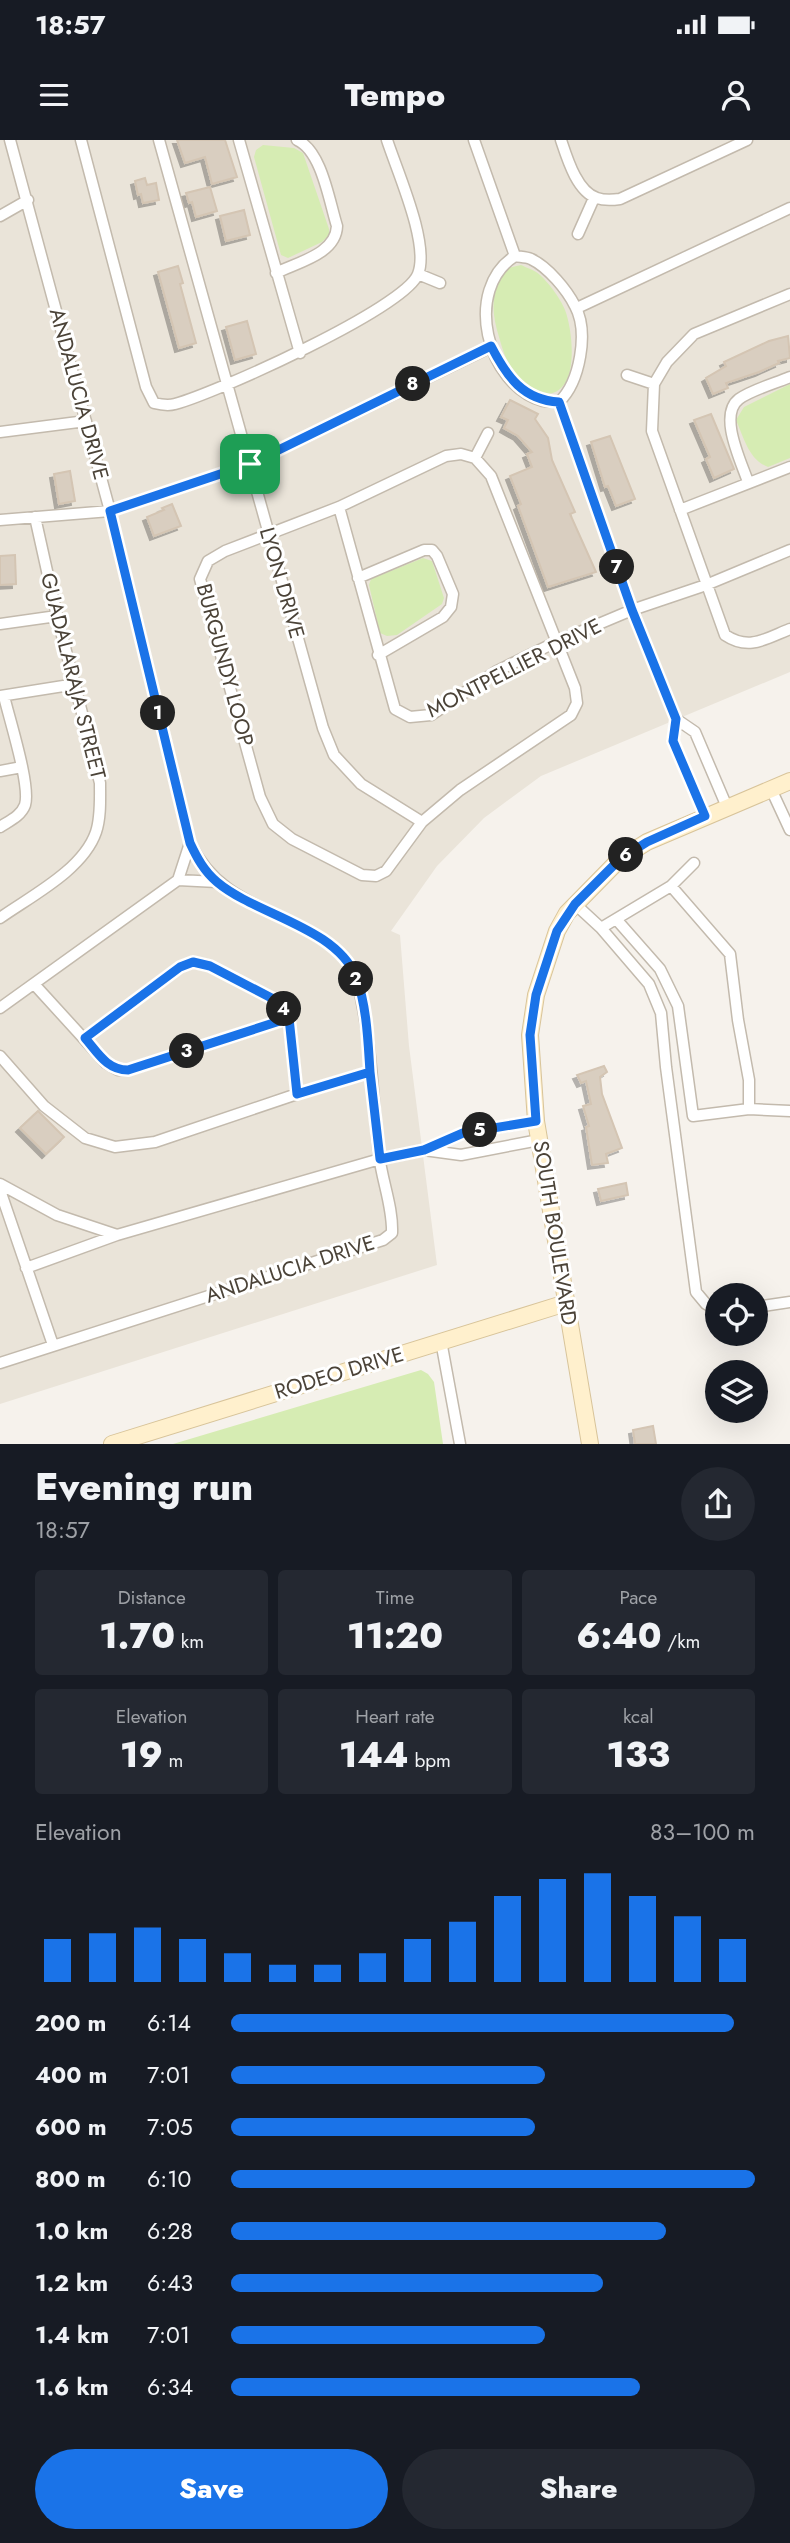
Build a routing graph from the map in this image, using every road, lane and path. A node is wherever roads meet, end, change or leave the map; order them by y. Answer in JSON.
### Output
{"nodes":[{"id":1,"x":10,"y":140,"type":"edge"},
{"id":2,"x":80,"y":140,"type":"edge"},
{"id":3,"x":159,"y":140,"type":"edge"},
{"id":4,"x":239,"y":140,"type":"edge"},
{"id":5,"x":297,"y":140,"type":"edge"},
{"id":6,"x":387,"y":140,"type":"edge"},
{"id":7,"x":474,"y":140,"type":"edge"},
{"id":8,"x":561,"y":140,"type":"edge"},
{"id":9,"x":747,"y":140,"type":"edge"},
{"id":10,"x":594,"y":198,"type":"junction"},
{"id":11,"x":27,"y":201,"type":"junction"},
{"id":12,"x":790,"y":208,"type":"edge"},
{"id":13,"x":0,"y":216,"type":"edge"},
{"id":14,"x":578,"y":234,"type":"dead end"},
{"id":15,"x":515,"y":256,"type":"junction"},
{"id":16,"x":276,"y":273,"type":"junction"},
{"id":17,"x":418,"y":274,"type":"junction"},
{"id":18,"x":440,"y":283,"type":"dead end"},
{"id":19,"x":790,"y":294,"type":"edge"},
{"id":20,"x":577,"y":308,"type":"junction"},
{"id":21,"x":491,"y":346,"type":"junction"},
{"id":22,"x":300,"y":353,"type":"junction"},
{"id":23,"x":627,"y":375,"type":"dead end"},
{"id":24,"x":790,"y":377,"type":"edge"},
{"id":25,"x":228,"y":384,"type":"junction"},
{"id":26,"x":654,"y":384,"type":"junction"},
{"id":27,"x":559,"y":402,"type":"junction"},
{"id":28,"x":86,"y":421,"type":"junction"},
{"id":29,"x":0,"y":432,"type":"edge"},
{"id":30,"x":488,"y":433,"type":"dead end"},
{"id":31,"x":475,"y":458,"type":"junction"},
{"id":32,"x":250,"y":464,"type":"junction"},
{"id":33,"x":790,"y":467,"type":"edge"},
{"id":34,"x":748,"y":482,"type":"junction"},
{"id":35,"x":339,"y":507,"type":"junction"},
{"id":36,"x":680,"y":510,"type":"junction"},
{"id":37,"x":110,"y":511,"type":"junction"},
{"id":38,"x":35,"y":517,"type":"junction"},
{"id":39,"x":0,"y":520,"type":"edge"},
{"id":40,"x":268,"y":534,"type":"junction"},
{"id":41,"x":790,"y":550,"type":"edge"},
{"id":42,"x":358,"y":578,"type":"junction"},
{"id":43,"x":706,"y":585,"type":"junction"},
{"id":44,"x":632,"y":610,"type":"junction"},
{"id":45,"x":57,"y":616,"type":"junction"},
{"id":46,"x":0,"y":624,"type":"edge"},
{"id":47,"x":790,"y":629,"type":"edge"},
{"id":48,"x":556,"y":642,"type":"junction"},
{"id":49,"x":378,"y":655,"type":"junction"},
{"id":50,"x":76,"y":684,"type":"junction"},
{"id":51,"x":2,"y":696,"type":"edge"},
{"id":52,"x":676,"y":719,"type":"junction"},
{"id":53,"x":22,"y":767,"type":"junction"},
{"id":54,"x":0,"y":771,"type":"edge"},
{"id":55,"x":790,"y":781,"type":"edge"},
{"id":56,"x":771,"y":789,"type":"junction"},
{"id":57,"x":727,"y":807,"type":"junction"},
{"id":58,"x":705,"y":816,"type":"junction"},
{"id":59,"x":422,"y":822,"type":"junction"},
{"id":60,"x":0,"y":827,"type":"edge"},
{"id":61,"x":790,"y":830,"type":"edge"},
{"id":62,"x":190,"y":843,"type":"junction"},
{"id":63,"x":694,"y":863,"type":"dead end"},
{"id":64,"x":178,"y":880,"type":"junction"},
{"id":65,"x":217,"y":882,"type":"junction"},
{"id":66,"x":671,"y":886,"type":"junction"},
{"id":67,"x":575,"y":904,"type":"junction"},
{"id":68,"x":0,"y":918,"type":"edge"},
{"id":69,"x":616,"y":919,"type":"junction"},
{"id":70,"x":601,"y":928,"type":"junction"},
{"id":71,"x":34,"y":984,"type":"junction"},
{"id":72,"x":0,"y":1008,"type":"edge"},
{"id":73,"x":289,"y":1018,"type":"junction"},
{"id":74,"x":85,"y":1038,"type":"junction"},
{"id":75,"x":0,"y":1056,"type":"edge"},
{"id":76,"x":370,"y":1072,"type":"junction"},
{"id":77,"x":297,"y":1094,"type":"junction"},
{"id":78,"x":749,"y":1109,"type":"junction"},
{"id":79,"x":790,"y":1111,"type":"edge"},
{"id":80,"x":536,"y":1121,"type":"junction"},
{"id":81,"x":539,"y":1140,"type":"junction"},
{"id":82,"x":424,"y":1150,"type":"junction"},
{"id":83,"x":380,"y":1159,"type":"junction"},
{"id":84,"x":0,"y":1184,"type":"edge"},
{"id":85,"x":0,"y":1190,"type":"edge"},
{"id":86,"x":117,"y":1235,"type":"junction"},
{"id":87,"x":26,"y":1268,"type":"junction"},
{"id":88,"x":790,"y":1302,"type":"edge"},
{"id":89,"x":566,"y":1303,"type":"junction"},
{"id":90,"x":705,"y":1303,"type":"edge"},
{"id":91,"x":768,"y":1305,"type":"edge"},
{"id":92,"x":441,"y":1340,"type":"junction"},
{"id":93,"x":53,"y":1345,"type":"junction"},
{"id":94,"x":0,"y":1363,"type":"edge"},
{"id":95,"x":112,"y":1444,"type":"edge"},
{"id":96,"x":460,"y":1444,"type":"edge"},
{"id":97,"x":590,"y":1444,"type":"edge"}],
"edges":[{"from":1,"to":11,"type":"street","name":"ANDALUCIA DRIVE"},
{"from":2,"to":25,"type":"street"},
{"from":3,"to":25,"type":"street","name":"LYON DRIVE"},
{"from":4,"to":16,"type":"street"},
{"from":5,"to":16,"type":"street"},
{"from":6,"to":17,"type":"street"},
{"from":7,"to":15,"type":"street"},
{"from":8,"to":10,"type":"street"},
{"from":9,"to":10,"type":"street"},
{"from":10,"to":14,"type":"street"},
{"from":11,"to":13,"type":"street"},
{"from":11,"to":28,"type":"street","name":"ANDALUCIA DRIVE"},
{"from":12,"to":20,"type":"street"},
{"from":15,"to":20,"type":"street"},
{"from":15,"to":21,"type":"street"},
{"from":16,"to":22,"type":"street"},
{"from":17,"to":18,"type":"street"},
{"from":17,"to":22,"type":"street"},
{"from":19,"to":26,"type":"street"},
{"from":20,"to":27,"type":"street"},
{"from":21,"to":27,"type":"street"},
{"from":21,"to":32,"type":"street"},
{"from":22,"to":25,"type":"street"},
{"from":23,"to":26,"type":"street"},
{"from":24,"to":34,"type":"street"},
{"from":25,"to":32,"type":"street","name":"LYON DRIVE"},
{"from":26,"to":36,"type":"street"},
{"from":27,"to":44,"type":"street"},
{"from":28,"to":29,"type":"street"},
{"from":28,"to":37,"type":"street","name":"ANDALUCIA DRIVE"},
{"from":30,"to":31,"type":"street"},
{"from":31,"to":35,"type":"street","name":"BURGUNDY LOOP"},
{"from":31,"to":48,"type":"street","name":"BURGUNDY LOOP"},
{"from":32,"to":37,"type":"street"},
{"from":32,"to":40,"type":"street","name":"LYON DRIVE"},
{"from":33,"to":34,"type":"street"},
{"from":34,"to":36,"type":"street"},
{"from":35,"to":40,"type":"street","name":"BURGUNDY LOOP"},
{"from":35,"to":42,"type":"street","name":"MONTPELLIER DRIVE"},
{"from":36,"to":43,"type":"street"},
{"from":37,"to":38,"type":"street"},
{"from":37,"to":62,"type":"street","name":"ANDALUCIA DRIVE"},
{"from":38,"to":39,"type":"street"},
{"from":38,"to":45,"type":"street","name":"GUADALARAJA STREET"},
{"from":40,"to":59,"type":"street","name":"LYON DRIVE"},
{"from":40,"to":59,"type":"street","name":"BURGUNDY LOOP"},
{"from":41,"to":43,"type":"street","name":"MONTPELLIER DRIVE"},
{"from":42,"to":49,"type":"street","name":"MONTPELLIER DRIVE"},
{"from":42,"to":49,"type":"street"},
{"from":43,"to":44,"type":"street","name":"MONTPELLIER DRIVE"},
{"from":43,"to":47,"type":"street"},
{"from":44,"to":48,"type":"street","name":"MONTPELLIER DRIVE"},
{"from":44,"to":52,"type":"street"},
{"from":45,"to":46,"type":"street"},
{"from":45,"to":50,"type":"street","name":"GUADALARAJA STREET"},
{"from":48,"to":49,"type":"street","name":"MONTPELLIER DRIVE"},
{"from":48,"to":59,"type":"street","name":"BURGUNDY LOOP"},
{"from":50,"to":51,"type":"street"},
{"from":50,"to":68,"type":"street","name":"GUADALARAJA STREET"},
{"from":51,"to":53,"type":"street"},
{"from":52,"to":57,"type":"street"},
{"from":52,"to":58,"type":"street"},
{"from":53,"to":54,"type":"street"},
{"from":53,"to":60,"type":"street"},
{"from":55,"to":56,"type":"main road","name":"SOUTH BOULEVARD"},
{"from":56,"to":57,"type":"main road","name":"SOUTH BOULEVARD"},
{"from":56,"to":61,"type":"street"},
{"from":57,"to":58,"type":"main road","name":"SOUTH BOULEVARD"},
{"from":58,"to":67,"type":"main road","name":"SOUTH BOULEVARD"},
{"from":62,"to":64,"type":"street"},
{"from":62,"to":65,"type":"street","name":"ANDALUCIA DRIVE"},
{"from":63,"to":66,"type":"street"},
{"from":64,"to":65,"type":"street"},
{"from":64,"to":71,"type":"street"},
{"from":65,"to":76,"type":"street","name":"ANDALUCIA DRIVE"},
{"from":66,"to":69,"type":"street"},
{"from":66,"to":78,"type":"street"},
{"from":67,"to":70,"type":"street"},
{"from":67,"to":80,"type":"main road","name":"SOUTH BOULEVARD"},
{"from":69,"to":70,"type":"street"},
{"from":69,"to":78,"type":"street"},
{"from":70,"to":90,"type":"street"},
{"from":71,"to":72,"type":"street"},
{"from":71,"to":74,"type":"street"},
{"from":73,"to":74,"type":"street"},
{"from":73,"to":74,"type":"street"},
{"from":73,"to":77,"type":"street"},
{"from":75,"to":77,"type":"street"},
{"from":76,"to":77,"type":"street"},
{"from":76,"to":83,"type":"street","name":"ANDALUCIA DRIVE"},
{"from":78,"to":79,"type":"street"},
{"from":80,"to":81,"type":"main road","name":"SOUTH BOULEVARD"},
{"from":80,"to":82,"type":"street"},
{"from":81,"to":82,"type":"street"},
{"from":81,"to":89,"type":"main road","name":"SOUTH BOULEVARD"},
{"from":82,"to":83,"type":"street"},
{"from":83,"to":86,"type":"street"},
{"from":83,"to":93,"type":"street","name":"ANDALUCIA DRIVE"},
{"from":84,"to":86,"type":"street"},
{"from":85,"to":87,"type":"street"},
{"from":86,"to":87,"type":"street"},
{"from":87,"to":93,"type":"street"},
{"from":88,"to":91,"type":"street"},
{"from":89,"to":92,"type":"main road","name":"RODEO DRIVE"},
{"from":89,"to":97,"type":"main road","name":"SOUTH BOULEVARD"},
{"from":92,"to":95,"type":"main road","name":"RODEO DRIVE"},
{"from":92,"to":96,"type":"street"},
{"from":93,"to":94,"type":"street","name":"ANDALUCIA DRIVE"}]}
